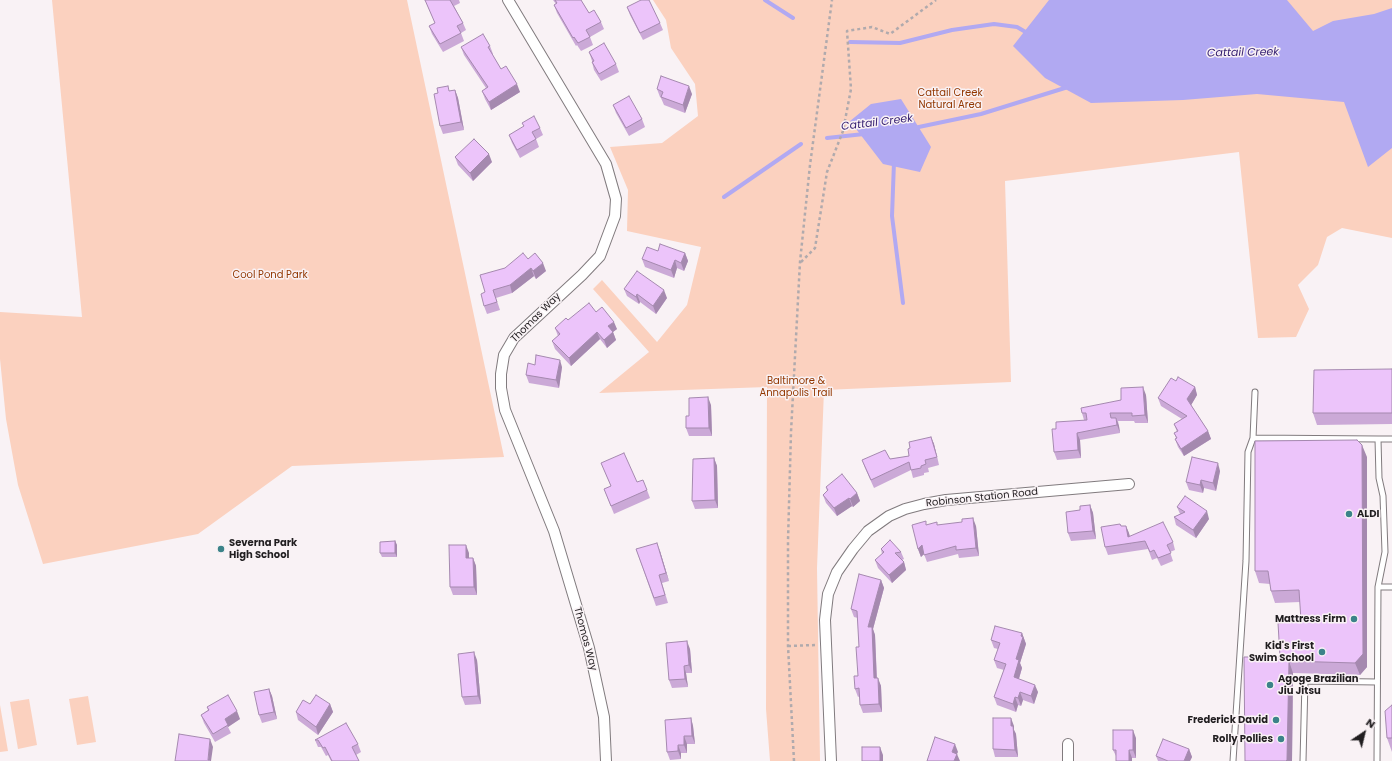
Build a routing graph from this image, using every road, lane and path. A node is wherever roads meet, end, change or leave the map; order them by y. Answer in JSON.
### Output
{"nodes":[{"id":1,"x":508,"y":0,"type":"edge"},
{"id":2,"x":832,"y":0,"type":"edge"},
{"id":3,"x":936,"y":0,"type":"edge"},
{"id":4,"x":800,"y":262,"type":"junction"},
{"id":5,"x":1255,"y":392,"type":"dead end"},
{"id":6,"x":1253,"y":438,"type":"junction"},
{"id":7,"x":1378,"y":439,"type":"junction"},
{"id":8,"x":1392,"y":439,"type":"edge"},
{"id":9,"x":1130,"y":484,"type":"dead end"},
{"id":10,"x":1378,"y":587,"type":"junction"},
{"id":11,"x":1392,"y":587,"type":"edge"},
{"id":12,"x":826,"y":645,"type":"junction"},
{"id":13,"x":788,"y":646,"type":"junction"},
{"id":14,"x":1377,"y":682,"type":"junction"},
{"id":15,"x":1068,"y":744,"type":"dead end"},
{"id":16,"x":606,"y":761,"type":"edge"},
{"id":17,"x":794,"y":761,"type":"edge"},
{"id":18,"x":832,"y":761,"type":"edge"},
{"id":19,"x":1068,"y":761,"type":"edge"},
{"id":20,"x":1233,"y":761,"type":"edge"},
{"id":21,"x":1303,"y":761,"type":"edge"},
{"id":22,"x":1376,"y":761,"type":"edge"}],
"edges":[{"from":1,"to":16,"type":"street","name":"Thomas Way"},
{"from":2,"to":4,"type":"path"},
{"from":3,"to":4,"type":"path"},
{"from":4,"to":13,"type":"path"},
{"from":5,"to":6,"type":"lane"},
{"from":6,"to":7,"type":"lane"},
{"from":6,"to":20,"type":"lane"},
{"from":7,"to":8,"type":"lane"},
{"from":7,"to":10,"type":"lane"},
{"from":9,"to":12,"type":"street","name":"Robinson Station Road"},
{"from":10,"to":11,"type":"lane"},
{"from":10,"to":14,"type":"lane"},
{"from":12,"to":13,"type":"path"},
{"from":12,"to":18,"type":"street","name":"Robinson Station Road"},
{"from":13,"to":17,"type":"path"},
{"from":14,"to":21,"type":"lane"},
{"from":14,"to":22,"type":"lane"},
{"from":15,"to":19,"type":"street"}]}
